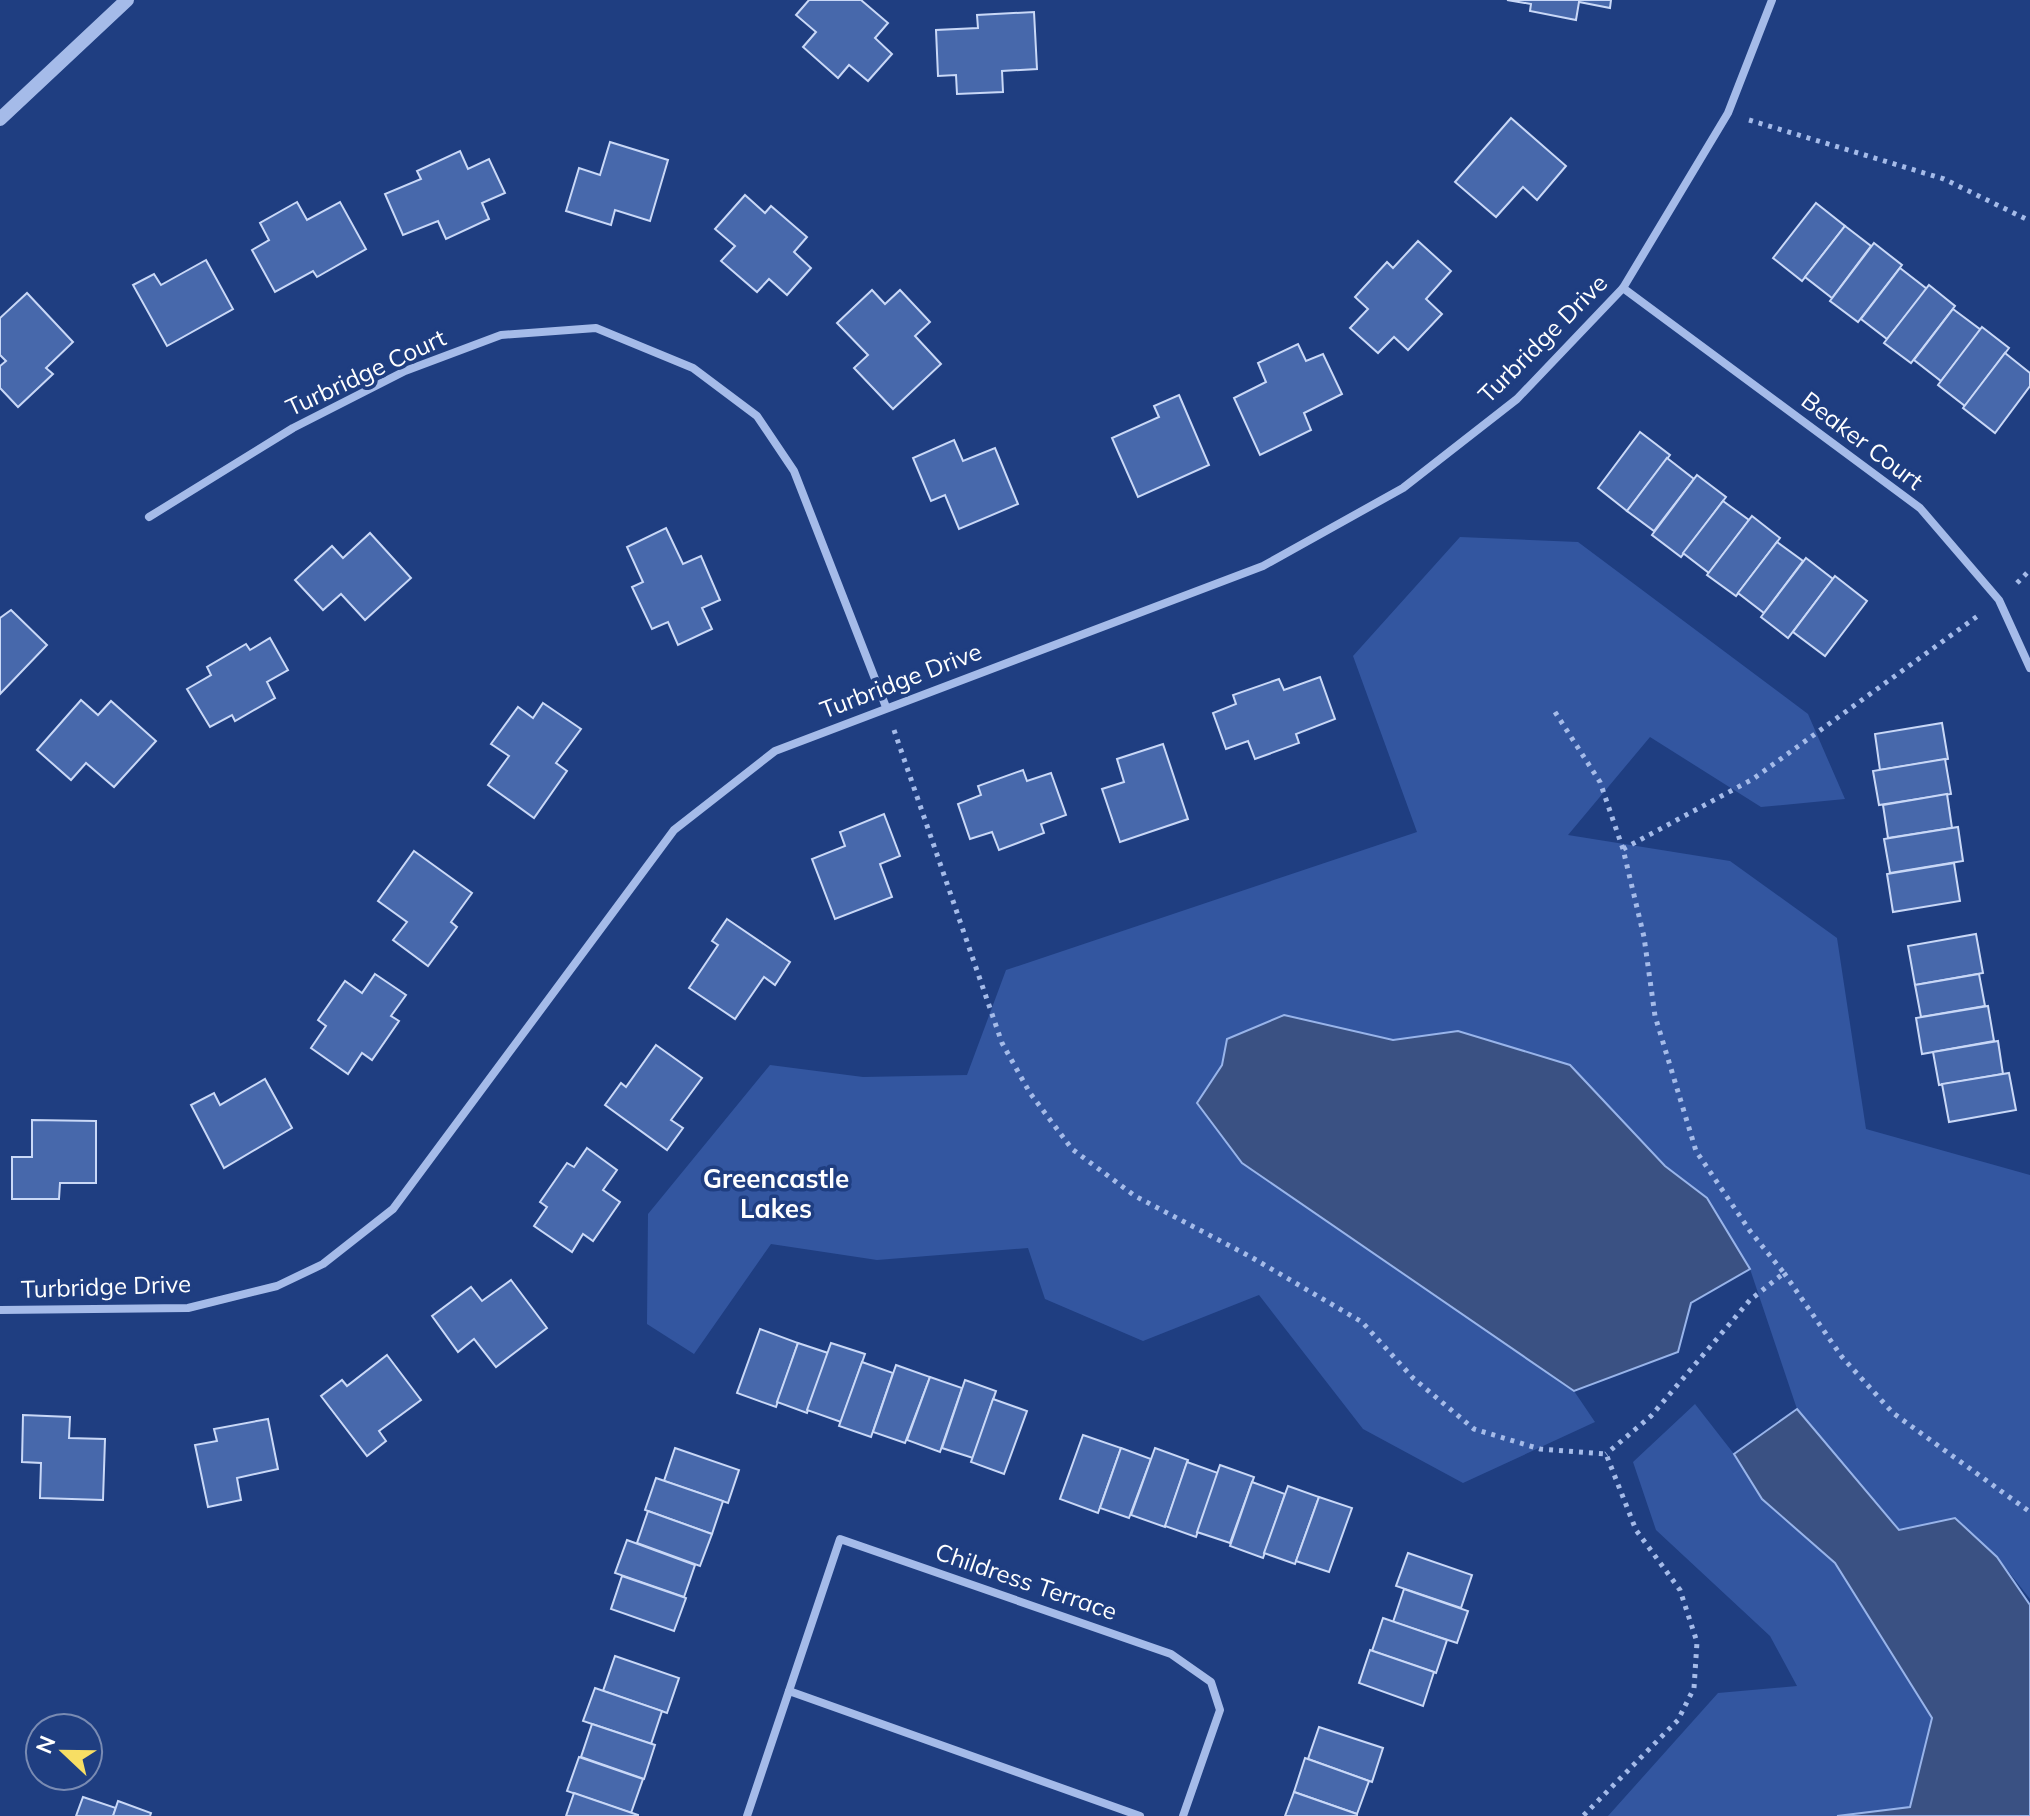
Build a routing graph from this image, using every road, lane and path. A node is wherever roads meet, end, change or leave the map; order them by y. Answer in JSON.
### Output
{"nodes":[{"id":1,"x":127,"y":0,"type":"edge"},
{"id":2,"x":1772,"y":0,"type":"edge"},
{"id":3,"x":1728,"y":113,"type":"junction"},
{"id":4,"x":0,"y":119,"type":"edge"},
{"id":5,"x":2030,"y":221,"type":"edge"},
{"id":6,"x":1623,"y":288,"type":"junction"},
{"id":7,"x":149,"y":517,"type":"dead end"},
{"id":8,"x":2030,"y":570,"type":"edge"},
{"id":9,"x":1999,"y":600,"type":"junction"},
{"id":10,"x":2030,"y":668,"type":"edge"},
{"id":11,"x":886,"y":707,"type":"junction"},
{"id":12,"x":1555,"y":712,"type":"dead end"},
{"id":13,"x":1623,"y":849,"type":"junction"},
{"id":14,"x":1784,"y":1273,"type":"junction"},
{"id":15,"x":0,"y":1310,"type":"edge"},
{"id":16,"x":1606,"y":1454,"type":"junction"},
{"id":17,"x":2030,"y":1512,"type":"edge"},
{"id":18,"x":789,"y":1691,"type":"junction"},
{"id":19,"x":747,"y":1816,"type":"edge"},
{"id":20,"x":1140,"y":1816,"type":"edge"},
{"id":21,"x":1183,"y":1816,"type":"edge"},
{"id":22,"x":1583,"y":1816,"type":"edge"}],
"edges":[{"from":1,"to":4,"type":"street"},
{"from":2,"to":3,"type":"street","name":"Turbridge Drive"},
{"from":3,"to":5,"type":"path"},
{"from":3,"to":6,"type":"street","name":"Turbridge Drive"},
{"from":6,"to":9,"type":"street","name":"Beaker Court"},
{"from":6,"to":11,"type":"street","name":"Turbridge Drive"},
{"from":7,"to":11,"type":"street","name":"Turbridge Court"},
{"from":8,"to":9,"type":"path"},
{"from":9,"to":10,"type":"street","name":"Beaker Court"},
{"from":9,"to":13,"type":"path"},
{"from":11,"to":15,"type":"street","name":"Turbridge Drive"},
{"from":11,"to":16,"type":"path"},
{"from":12,"to":13,"type":"path"},
{"from":13,"to":14,"type":"path"},
{"from":14,"to":16,"type":"path"},
{"from":14,"to":17,"type":"path"},
{"from":16,"to":22,"type":"path"},
{"from":18,"to":19,"type":"street","name":"Childress Terrace"},
{"from":18,"to":20,"type":"street"},
{"from":18,"to":21,"type":"street","name":"Childress Terrace"}]}
